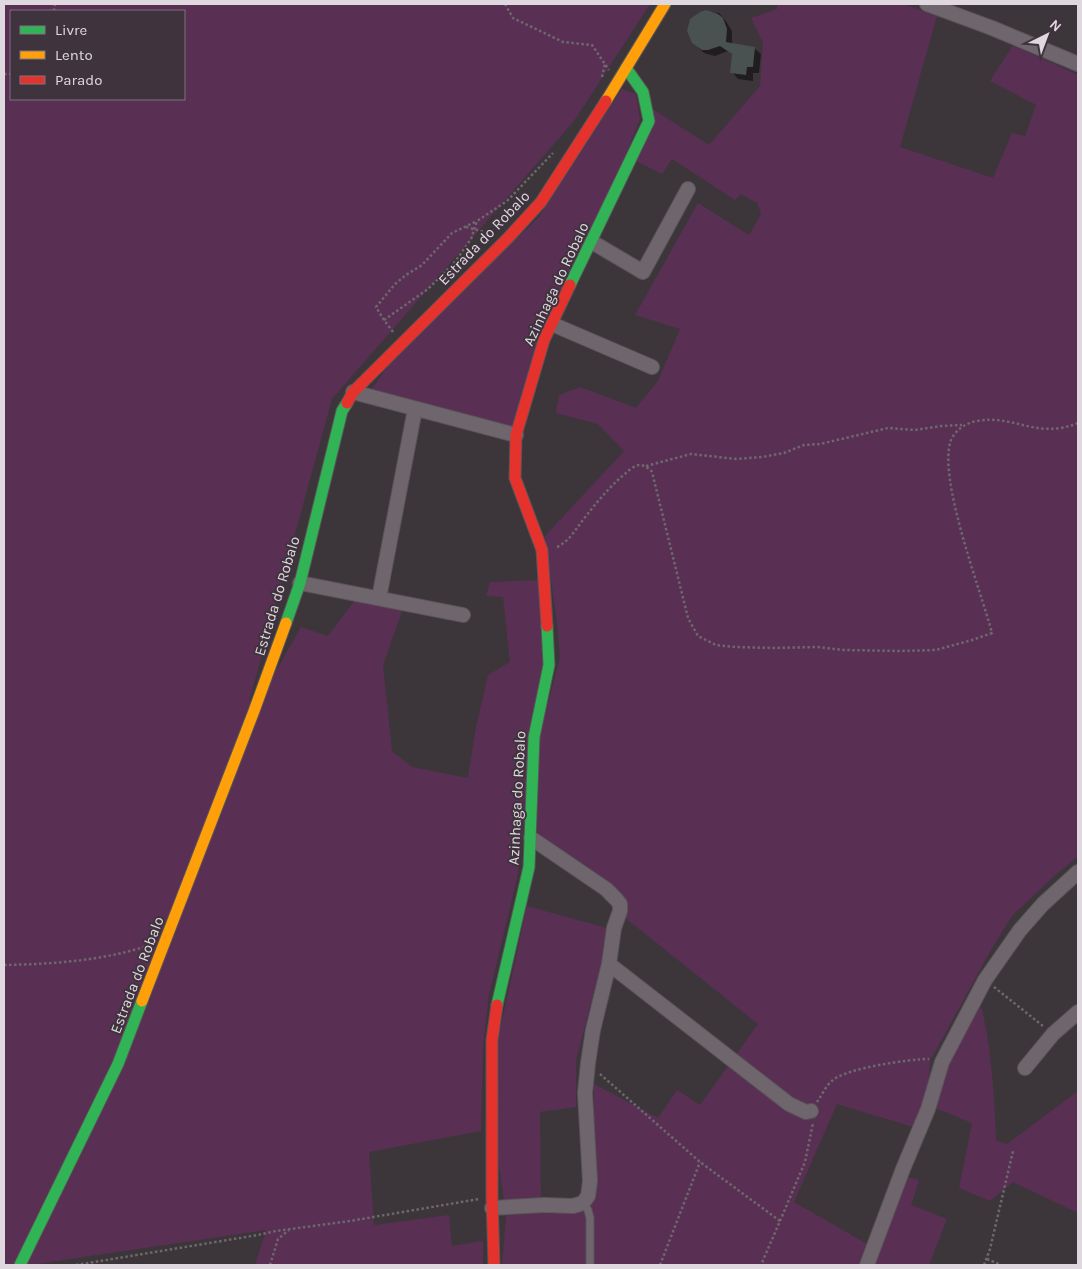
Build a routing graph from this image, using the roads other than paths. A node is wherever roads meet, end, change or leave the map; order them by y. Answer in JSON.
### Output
{"nodes":[{"id":1,"x":665,"y":4,"type":"edge"},
{"id":2,"x":928,"y":4,"type":"edge"},
{"id":3,"x":1078,"y":64,"type":"edge"},
{"id":4,"x":626,"y":68,"type":"junction"},
{"id":5,"x":688,"y":190,"type":"dead end"},
{"id":6,"x":592,"y":242,"type":"junction"},
{"id":7,"x":552,"y":324,"type":"junction"},
{"id":8,"x":652,"y":367,"type":"dead end"},
{"id":9,"x":353,"y":392,"type":"junction"},
{"id":10,"x":415,"y":409,"type":"junction"},
{"id":11,"x":516,"y":435,"type":"junction"},
{"id":12,"x":300,"y":583,"type":"junction"},
{"id":13,"x":379,"y":598,"type":"junction"},
{"id":14,"x":463,"y":614,"type":"dead end"},
{"id":15,"x":531,"y":838,"type":"junction"},
{"id":16,"x":1078,"y":872,"type":"edge"},
{"id":17,"x":609,"y":964,"type":"junction"},
{"id":18,"x":1078,"y":1012,"type":"edge"},
{"id":19,"x":1025,"y":1068,"type":"dead end"},
{"id":20,"x":811,"y":1111,"type":"road end"},
{"id":21,"x":492,"y":1202,"type":"junction"},
{"id":22,"x":583,"y":1203,"type":"junction"},
{"id":23,"x":20,"y":1265,"type":"edge"},
{"id":24,"x":494,"y":1265,"type":"edge"},
{"id":25,"x":590,"y":1265,"type":"edge"},
{"id":26,"x":867,"y":1265,"type":"edge"}],
"edges":[{"from":1,"to":4,"type":"street","name":"Estrada do Robalo"},
{"from":2,"to":3,"type":"street"},
{"from":4,"to":6,"type":"street","name":"Azinhaga do Robalo"},
{"from":4,"to":9,"type":"street","name":"Estrada do Robalo"},
{"from":5,"to":6,"type":"street"},
{"from":6,"to":7,"type":"street","name":"Azinhaga do Robalo"},
{"from":7,"to":8,"type":"street"},
{"from":7,"to":11,"type":"street","name":"Azinhaga do Robalo"},
{"from":9,"to":10,"type":"street"},
{"from":9,"to":12,"type":"street","name":"Estrada do Robalo"},
{"from":10,"to":11,"type":"street"},
{"from":10,"to":13,"type":"street"},
{"from":11,"to":15,"type":"street","name":"Azinhaga do Robalo"},
{"from":12,"to":13,"type":"street"},
{"from":12,"to":23,"type":"street","name":"Estrada do Robalo"},
{"from":13,"to":14,"type":"street"},
{"from":15,"to":17,"type":"street"},
{"from":15,"to":21,"type":"street","name":"Azinhaga do Robalo"},
{"from":16,"to":26,"type":"street"},
{"from":17,"to":20,"type":"street"},
{"from":17,"to":22,"type":"street"},
{"from":18,"to":19,"type":"street"},
{"from":21,"to":22,"type":"street"},
{"from":21,"to":24,"type":"street","name":"Azinhaga do Robalo"},
{"from":22,"to":25,"type":"lane"}]}
